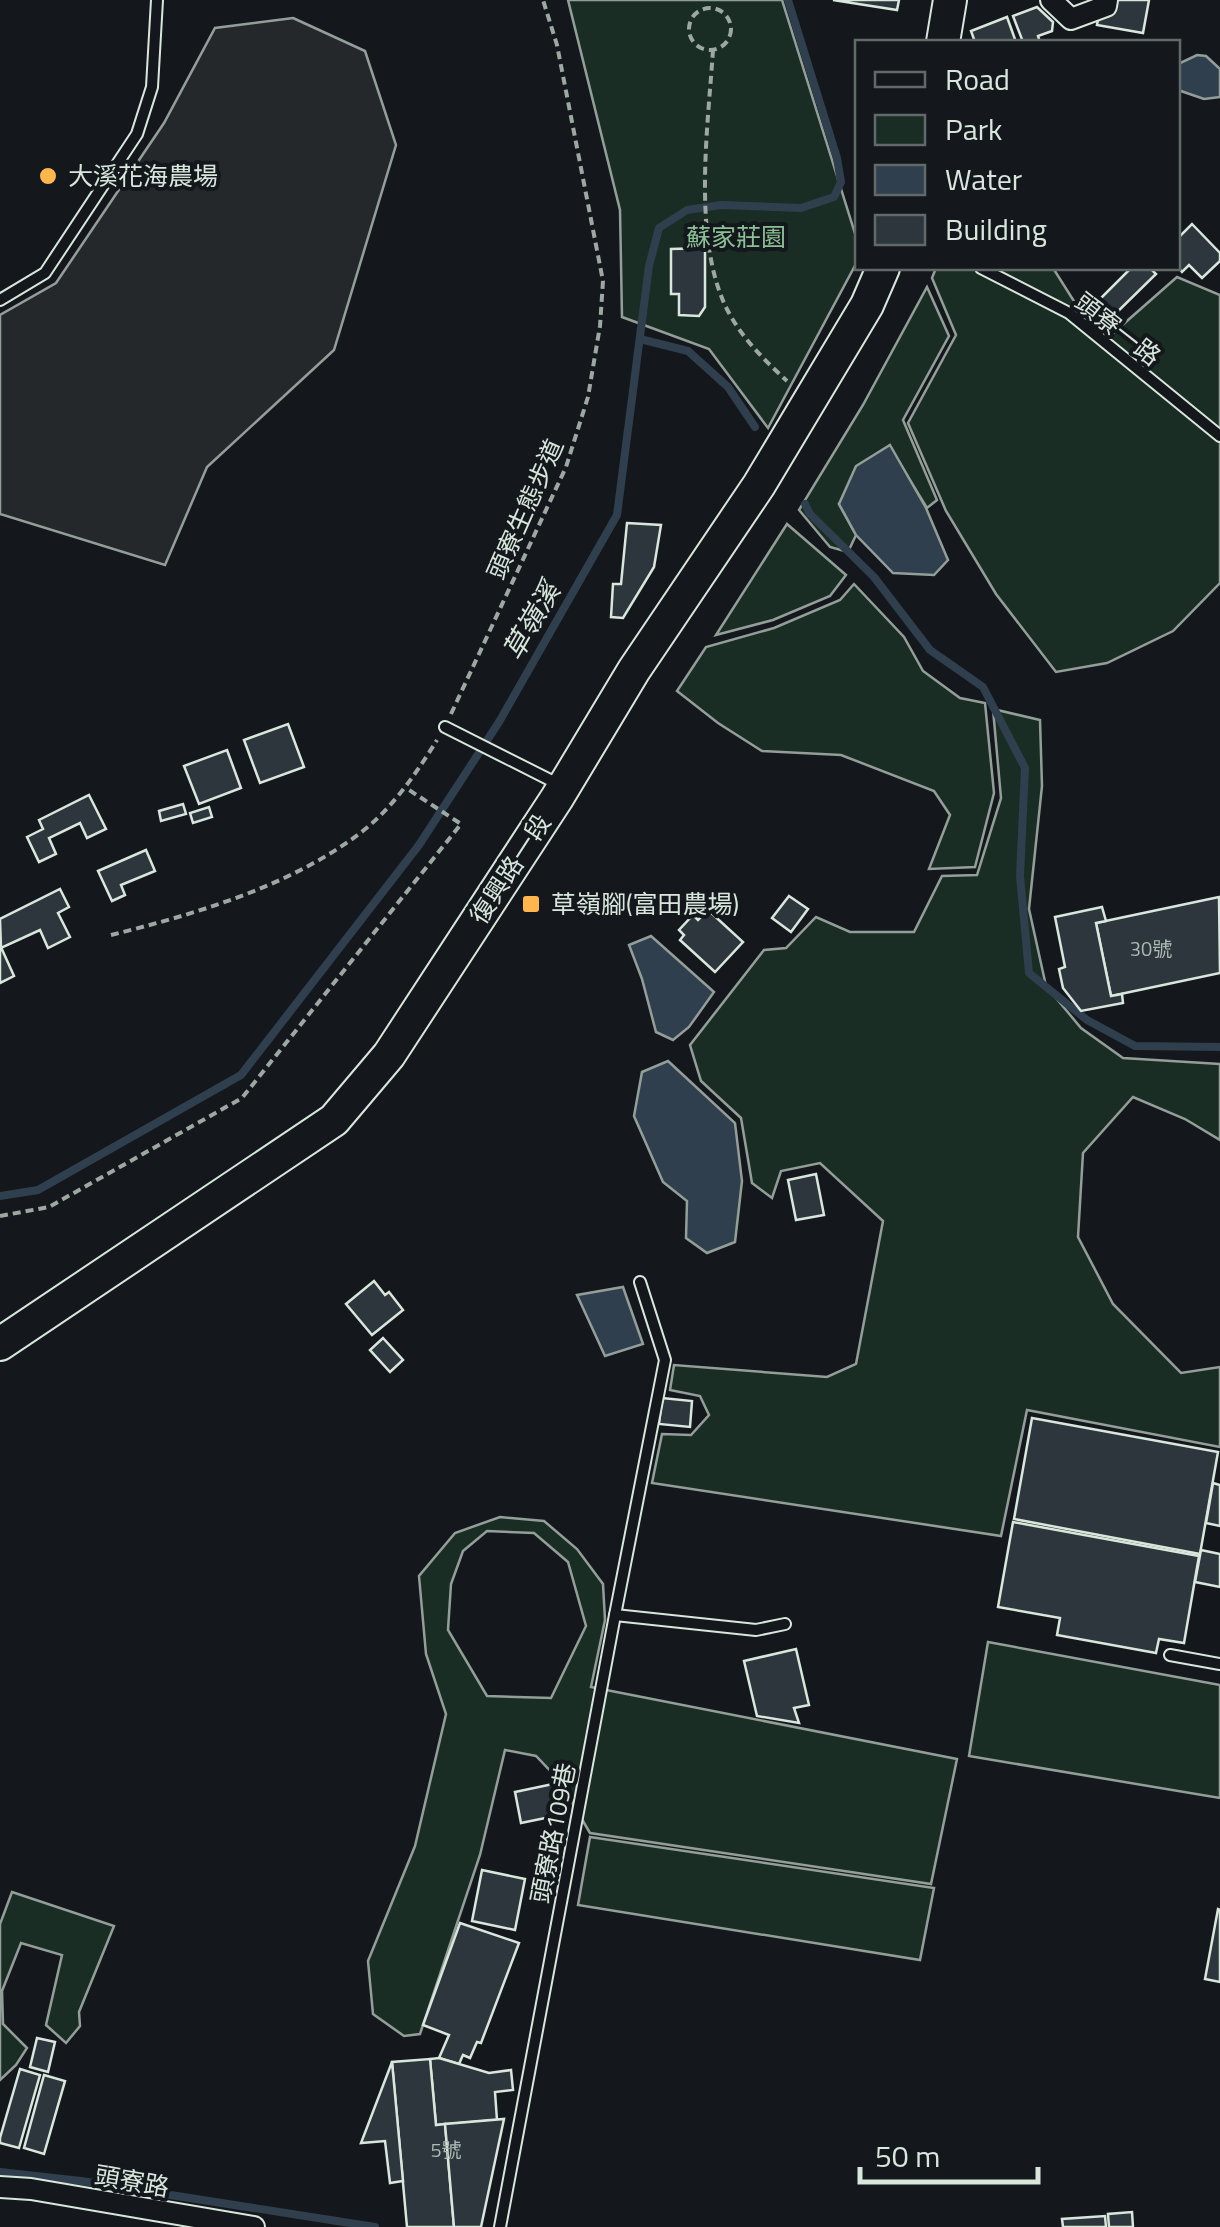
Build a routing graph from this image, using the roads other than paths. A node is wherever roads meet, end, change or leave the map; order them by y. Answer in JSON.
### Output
{"nodes":[{"id":1,"x":157,"y":0,"type":"edge"},
{"id":2,"x":950,"y":0,"type":"edge"},
{"id":3,"x":1051,"y":0,"type":"edge"},
{"id":4,"x":1107,"y":0,"type":"edge"},
{"id":5,"x":943,"y":40,"type":"edge"},
{"id":6,"x":881,"y":270,"type":"edge"},
{"id":7,"x":986,"y":270,"type":"edge"},
{"id":8,"x":0,"y":300,"type":"edge"},
{"id":9,"x":1220,"y":436,"type":"edge"},
{"id":10,"x":445,"y":727,"type":"road end"},
{"id":11,"x":564,"y":786,"type":"junction"},
{"id":12,"x":640,"y":1282,"type":"dead end"},
{"id":13,"x":0,"y":1344,"type":"edge"},
{"id":14,"x":615,"y":1615,"type":"junction"},
{"id":15,"x":784,"y":1624,"type":"dead end"},
{"id":16,"x":1170,"y":1655,"type":"dead end"},
{"id":17,"x":1220,"y":1664,"type":"edge"},
{"id":18,"x":0,"y":2186,"type":"edge"},
{"id":19,"x":254,"y":2227,"type":"edge"},
{"id":20,"x":500,"y":2227,"type":"edge"}],
"edges":[{"from":1,"to":8,"type":"lane"},
{"from":2,"to":5,"type":"main road"},
{"from":3,"to":4,"type":"street"},
{"from":6,"to":11,"type":"main road","name":"復興路一段"},
{"from":7,"to":9,"type":"lane","name":"頭寮一路"},
{"from":10,"to":11,"type":"lane"},
{"from":11,"to":13,"type":"main road","name":"復興路一段"},
{"from":12,"to":14,"type":"lane","name":"頭寮路109巷"},
{"from":14,"to":15,"type":"lane"},
{"from":14,"to":20,"type":"lane","name":"頭寮路109巷"},
{"from":16,"to":17,"type":"lane"},
{"from":18,"to":19,"type":"street","name":"頭寮路"}]}
